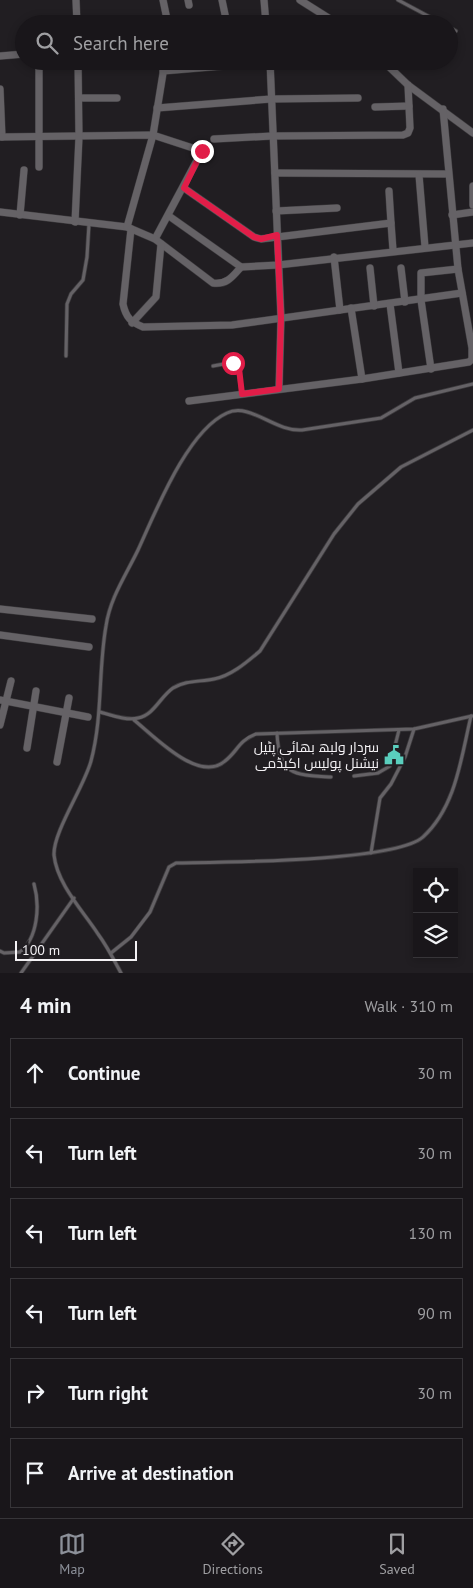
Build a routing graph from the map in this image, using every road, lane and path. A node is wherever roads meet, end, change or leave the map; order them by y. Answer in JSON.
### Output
{"nodes":[{"id":1,"x":76,"y":0,"type":"edge"},
{"id":2,"x":163,"y":0,"type":"edge"},
{"id":3,"x":222,"y":0,"type":"edge"},
{"id":4,"x":264,"y":0,"type":"edge"},
{"id":5,"x":300,"y":0,"type":"edge"},
{"id":6,"x":398,"y":0,"type":"edge"},
{"id":7,"x":77,"y":15,"type":"edge"},
{"id":8,"x":166,"y":15,"type":"edge"},
{"id":9,"x":225,"y":15,"type":"edge"},
{"id":10,"x":265,"y":15,"type":"edge"},
{"id":11,"x":324,"y":15,"type":"edge"},
{"id":12,"x":426,"y":15,"type":"edge"},
{"id":13,"x":15,"y":55,"type":"edge"},
{"id":14,"x":0,"y":56,"type":"edge"},
{"id":15,"x":39,"y":70,"type":"edge"},
{"id":16,"x":78,"y":70,"type":"edge"},
{"id":17,"x":166,"y":70,"type":"edge"},
{"id":18,"x":270,"y":70,"type":"edge"},
{"id":19,"x":392,"y":70,"type":"edge"},
{"id":20,"x":162,"y":71,"type":"joint"},
{"id":21,"x":408,"y":85,"type":"junction"},
{"id":22,"x":0,"y":88,"type":"edge"},
{"id":23,"x":79,"y":98,"type":"junction"},
{"id":24,"x":117,"y":98,"type":"dead end"},
{"id":25,"x":358,"y":98,"type":"dead end"},
{"id":26,"x":270,"y":99,"type":"junction"},
{"id":27,"x":409,"y":106,"type":"junction"},
{"id":28,"x":157,"y":108,"type":"junction"},
{"id":29,"x":375,"y":108,"type":"dead end"},
{"id":30,"x":444,"y":109,"type":"junction"},
{"id":31,"x":473,"y":133,"type":"edge"},
{"id":32,"x":153,"y":135,"type":"junction"},
{"id":33,"x":272,"y":136,"type":"junction"},
{"id":34,"x":1,"y":137,"type":"edge"},
{"id":35,"x":80,"y":137,"type":"junction"},
{"id":36,"x":38,"y":138,"type":"junction"},
{"id":37,"x":214,"y":140,"type":"dead end"},
{"id":38,"x":39,"y":167,"type":"dead end"},
{"id":39,"x":24,"y":170,"type":"dead end"},
{"id":40,"x":274,"y":173,"type":"junction"},
{"id":41,"x":448,"y":174,"type":"junction"},
{"id":42,"x":419,"y":175,"type":"junction"},
{"id":43,"x":473,"y":186,"type":"edge"},
{"id":44,"x":184,"y":188,"type":"junction"},
{"id":45,"x":389,"y":191,"type":"dead end"},
{"id":46,"x":473,"y":205,"type":"edge"},
{"id":47,"x":337,"y":208,"type":"dead end"},
{"id":48,"x":276,"y":211,"type":"junction"},
{"id":49,"x":0,"y":212,"type":"edge"},
{"id":50,"x":473,"y":212,"type":"edge"},
{"id":51,"x":20,"y":214,"type":"junction"},
{"id":52,"x":452,"y":215,"type":"junction"},
{"id":53,"x":169,"y":216,"type":"junction"},
{"id":54,"x":75,"y":222,"type":"junction"},
{"id":55,"x":89,"y":223,"type":"junction"},
{"id":56,"x":391,"y":223,"type":"junction"},
{"id":57,"x":129,"y":228,"type":"junction"},
{"id":58,"x":277,"y":235,"type":"junction"},
{"id":59,"x":155,"y":239,"type":"junction"},
{"id":60,"x":473,"y":243,"type":"edge"},
{"id":61,"x":161,"y":244,"type":"junction"},
{"id":62,"x":457,"y":245,"type":"junction"},
{"id":63,"x":425,"y":247,"type":"junction"},
{"id":64,"x":393,"y":250,"type":"junction"},
{"id":65,"x":334,"y":257,"type":"junction"},
{"id":66,"x":278,"y":265,"type":"junction"},
{"id":67,"x":241,"y":267,"type":"junction"},
{"id":68,"x":370,"y":268,"type":"dead end"},
{"id":69,"x":401,"y":268,"type":"dead end"},
{"id":70,"x":458,"y":270,"type":"junction"},
{"id":71,"x":462,"y":293,"type":"junction"},
{"id":72,"x":421,"y":300,"type":"junction"},
{"id":73,"x":405,"y":302,"type":"junction"},
{"id":74,"x":390,"y":304,"type":"junction"},
{"id":75,"x":374,"y":306,"type":"junction"},
{"id":76,"x":352,"y":308,"type":"junction"},
{"id":77,"x":340,"y":310,"type":"junction"},
{"id":78,"x":281,"y":318,"type":"junction"},
{"id":79,"x":132,"y":323,"type":"junction"},
{"id":80,"x":66,"y":356,"type":"dead end"},
{"id":81,"x":213,"y":366,"type":"dead end"},
{"id":82,"x":431,"y":369,"type":"junction"},
{"id":83,"x":399,"y":373,"type":"junction"},
{"id":84,"x":362,"y":380,"type":"junction"},
{"id":85,"x":473,"y":384,"type":"edge"},
{"id":86,"x":279,"y":389,"type":"junction"},
{"id":87,"x":242,"y":394,"type":"junction"},
{"id":88,"x":189,"y":400,"type":"dead end"},
{"id":89,"x":473,"y":430,"type":"edge"},
{"id":90,"x":0,"y":609,"type":"edge"},
{"id":91,"x":92,"y":619,"type":"dead end"},
{"id":92,"x":0,"y":635,"type":"edge"},
{"id":93,"x":89,"y":647,"type":"dead end"},
{"id":94,"x":11,"y":681,"type":"dead end"},
{"id":95,"x":36,"y":691,"type":"dead end"},
{"id":96,"x":69,"y":698,"type":"dead end"},
{"id":97,"x":3,"y":701,"type":"edge"},
{"id":98,"x":34,"y":706,"type":"junction"},
{"id":99,"x":66,"y":712,"type":"junction"},
{"id":100,"x":100,"y":712,"type":"junction"},
{"id":101,"x":472,"y":716,"type":"edge"},
{"id":102,"x":88,"y":717,"type":"dead end"},
{"id":103,"x":133,"y":719,"type":"junction"},
{"id":104,"x":0,"y":725,"type":"edge"},
{"id":105,"x":414,"y":729,"type":"junction"},
{"id":106,"x":399,"y":730,"type":"junction"},
{"id":107,"x":277,"y":733,"type":"junction"},
{"id":108,"x":27,"y":748,"type":"dead end"},
{"id":109,"x":57,"y":762,"type":"dead end"},
{"id":110,"x":354,"y":776,"type":"dead end"},
{"id":111,"x":331,"y":777,"type":"dead end"},
{"id":112,"x":371,"y":853,"type":"junction"},
{"id":113,"x":34,"y":884,"type":"dead end"},
{"id":114,"x":74,"y":898,"type":"junction"},
{"id":115,"x":0,"y":951,"type":"edge"},
{"id":116,"x":110,"y":953,"type":"junction"},
{"id":117,"x":21,"y":973,"type":"edge"},
{"id":118,"x":121,"y":973,"type":"edge"}],
"edges":[{"from":1,"to":7,"type":"street"},
{"from":2,"to":8,"type":"street"},
{"from":3,"to":9,"type":"street"},
{"from":4,"to":10,"type":"street"},
{"from":5,"to":11,"type":"street"},
{"from":6,"to":12,"type":"lane"},
{"from":13,"to":14,"type":"street"},
{"from":15,"to":36,"type":"street"},
{"from":16,"to":23,"type":"street"},
{"from":17,"to":20,"type":"street"},
{"from":18,"to":26,"type":"street"},
{"from":19,"to":21,"type":"street"},
{"from":20,"to":28,"type":"street"},
{"from":21,"to":27,"type":"street"},
{"from":21,"to":30,"type":"street"},
{"from":22,"to":34,"type":"street"},
{"from":23,"to":24,"type":"street"},
{"from":23,"to":35,"type":"street"},
{"from":25,"to":26,"type":"street"},
{"from":26,"to":28,"type":"street"},
{"from":26,"to":33,"type":"street"},
{"from":27,"to":29,"type":"street"},
{"from":27,"to":33,"type":"street"},
{"from":28,"to":32,"type":"street"},
{"from":30,"to":31,"type":"street"},
{"from":30,"to":41,"type":"street"},
{"from":32,"to":35,"type":"street"},
{"from":32,"to":44,"type":"street"},
{"from":32,"to":57,"type":"street"},
{"from":33,"to":37,"type":"street"},
{"from":33,"to":40,"type":"street"},
{"from":34,"to":36,"type":"street"},
{"from":35,"to":36,"type":"street"},
{"from":35,"to":54,"type":"street"},
{"from":36,"to":38,"type":"street"},
{"from":39,"to":51,"type":"street"},
{"from":40,"to":42,"type":"street"},
{"from":40,"to":48,"type":"street"},
{"from":41,"to":42,"type":"street"},
{"from":41,"to":52,"type":"street"},
{"from":42,"to":63,"type":"street"},
{"from":43,"to":46,"type":"street"},
{"from":44,"to":53,"type":"street"},
{"from":44,"to":58,"type":"street"},
{"from":45,"to":56,"type":"street"},
{"from":47,"to":48,"type":"street"},
{"from":48,"to":58,"type":"street"},
{"from":49,"to":51,"type":"street"},
{"from":50,"to":52,"type":"street"},
{"from":51,"to":54,"type":"street"},
{"from":52,"to":62,"type":"street"},
{"from":53,"to":59,"type":"street"},
{"from":53,"to":67,"type":"street"},
{"from":54,"to":55,"type":"street"},
{"from":55,"to":57,"type":"street"},
{"from":55,"to":80,"type":"lane"},
{"from":56,"to":58,"type":"street"},
{"from":56,"to":64,"type":"street"},
{"from":57,"to":59,"type":"street"},
{"from":57,"to":79,"type":"street"},
{"from":58,"to":66,"type":"street"},
{"from":59,"to":61,"type":"street"},
{"from":60,"to":62,"type":"street"},
{"from":61,"to":67,"type":"street"},
{"from":61,"to":79,"type":"street"},
{"from":62,"to":63,"type":"street"},
{"from":62,"to":70,"type":"street"},
{"from":63,"to":64,"type":"street"},
{"from":64,"to":65,"type":"street"},
{"from":65,"to":66,"type":"street"},
{"from":65,"to":77,"type":"street"},
{"from":66,"to":67,"type":"street"},
{"from":66,"to":78,"type":"street"},
{"from":68,"to":75,"type":"street"},
{"from":69,"to":73,"type":"street"},
{"from":70,"to":71,"type":"street"},
{"from":70,"to":72,"type":"street"},
{"from":71,"to":72,"type":"street"},
{"from":71,"to":82,"type":"street"},
{"from":72,"to":73,"type":"street"},
{"from":72,"to":82,"type":"street"},
{"from":73,"to":74,"type":"street"},
{"from":74,"to":75,"type":"street"},
{"from":74,"to":83,"type":"street"},
{"from":75,"to":76,"type":"street"},
{"from":76,"to":77,"type":"street"},
{"from":76,"to":84,"type":"street"},
{"from":77,"to":78,"type":"street"},
{"from":78,"to":79,"type":"street"},
{"from":78,"to":86,"type":"street"},
{"from":81,"to":87,"type":"lane"},
{"from":82,"to":83,"type":"street"},
{"from":83,"to":84,"type":"street"},
{"from":84,"to":86,"type":"street"},
{"from":85,"to":100,"type":"lane"},
{"from":86,"to":87,"type":"street"},
{"from":87,"to":88,"type":"street"},
{"from":89,"to":103,"type":"lane"},
{"from":90,"to":91,"type":"street"},
{"from":92,"to":93,"type":"street"},
{"from":94,"to":97,"type":"street"},
{"from":95,"to":98,"type":"street"},
{"from":96,"to":99,"type":"street"},
{"from":97,"to":98,"type":"street"},
{"from":97,"to":104,"type":"street"},
{"from":98,"to":99,"type":"street"},
{"from":98,"to":108,"type":"street"},
{"from":99,"to":102,"type":"street"},
{"from":99,"to":109,"type":"street"},
{"from":100,"to":103,"type":"lane"},
{"from":100,"to":114,"type":"lane"},
{"from":101,"to":105,"type":"lane"},
{"from":101,"to":112,"type":"lane"},
{"from":103,"to":107,"type":"lane"},
{"from":105,"to":106,"type":"lane"},
{"from":105,"to":112,"type":"lane"},
{"from":106,"to":107,"type":"lane"},
{"from":106,"to":110,"type":"lane"},
{"from":107,"to":111,"type":"lane"},
{"from":112,"to":116,"type":"lane"},
{"from":113,"to":115,"type":"lane"},
{"from":114,"to":116,"type":"lane"},
{"from":114,"to":117,"type":"lane"},
{"from":116,"to":118,"type":"lane"}]}
